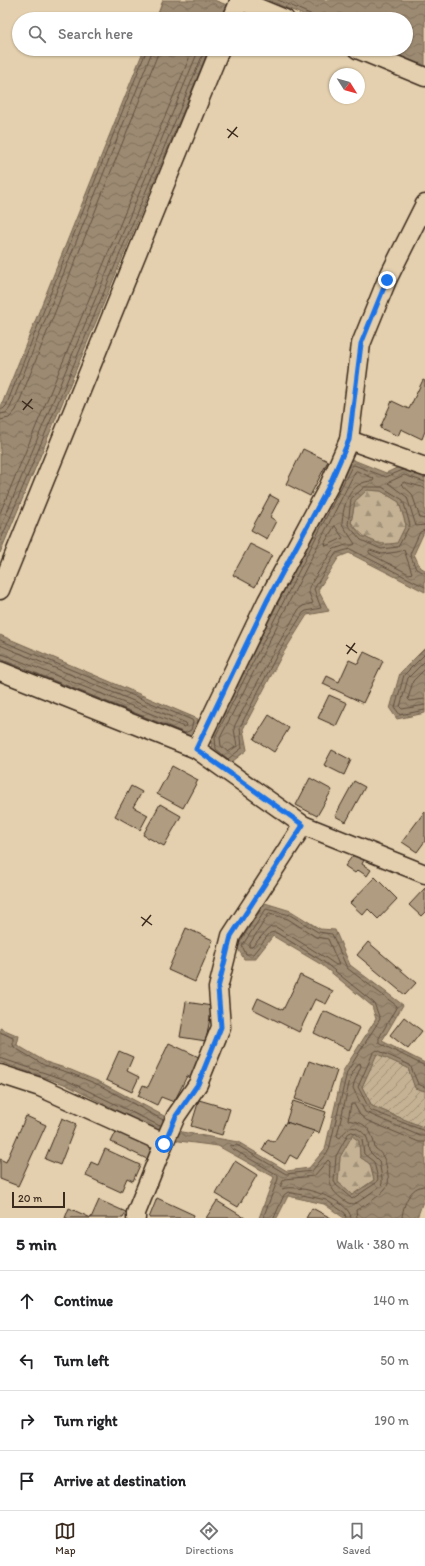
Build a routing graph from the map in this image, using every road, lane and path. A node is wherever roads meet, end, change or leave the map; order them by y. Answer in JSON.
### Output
{"nodes":[{"id":1,"x":240,"y":0,"type":"edge"},
{"id":2,"x":235,"y":12,"type":"edge"},
{"id":3,"x":268,"y":12,"type":"edge"},
{"id":4,"x":217,"y":56,"type":"edge"},
{"id":5,"x":374,"y":56,"type":"edge"},
{"id":6,"x":425,"y":77,"type":"edge"},
{"id":7,"x":425,"y":204,"type":"edge"},
{"id":8,"x":349,"y":440,"type":"junction"},
{"id":9,"x":425,"y":467,"type":"edge"},
{"id":10,"x":0,"y":590,"type":"edge"},
{"id":11,"x":0,"y":671,"type":"edge"},
{"id":12,"x":196,"y":749,"type":"junction"},
{"id":13,"x":303,"y":825,"type":"junction"},
{"id":14,"x":422,"y":869,"type":"edge"},
{"id":15,"x":0,"y":1074,"type":"edge"},
{"id":16,"x":164,"y":1144,"type":"junction"},
{"id":17,"x":136,"y":1218,"type":"edge"}],
"edges":[{"from":1,"to":2,"type":"street"},
{"from":1,"to":3,"type":"street"},
{"from":4,"to":10,"type":"street"},
{"from":5,"to":6,"type":"street"},
{"from":7,"to":8,"type":"street"},
{"from":8,"to":9,"type":"street"},
{"from":8,"to":12,"type":"street"},
{"from":11,"to":12,"type":"street"},
{"from":12,"to":13,"type":"street"},
{"from":13,"to":14,"type":"street"},
{"from":13,"to":16,"type":"street"},
{"from":15,"to":16,"type":"street"},
{"from":16,"to":17,"type":"street"}]}
